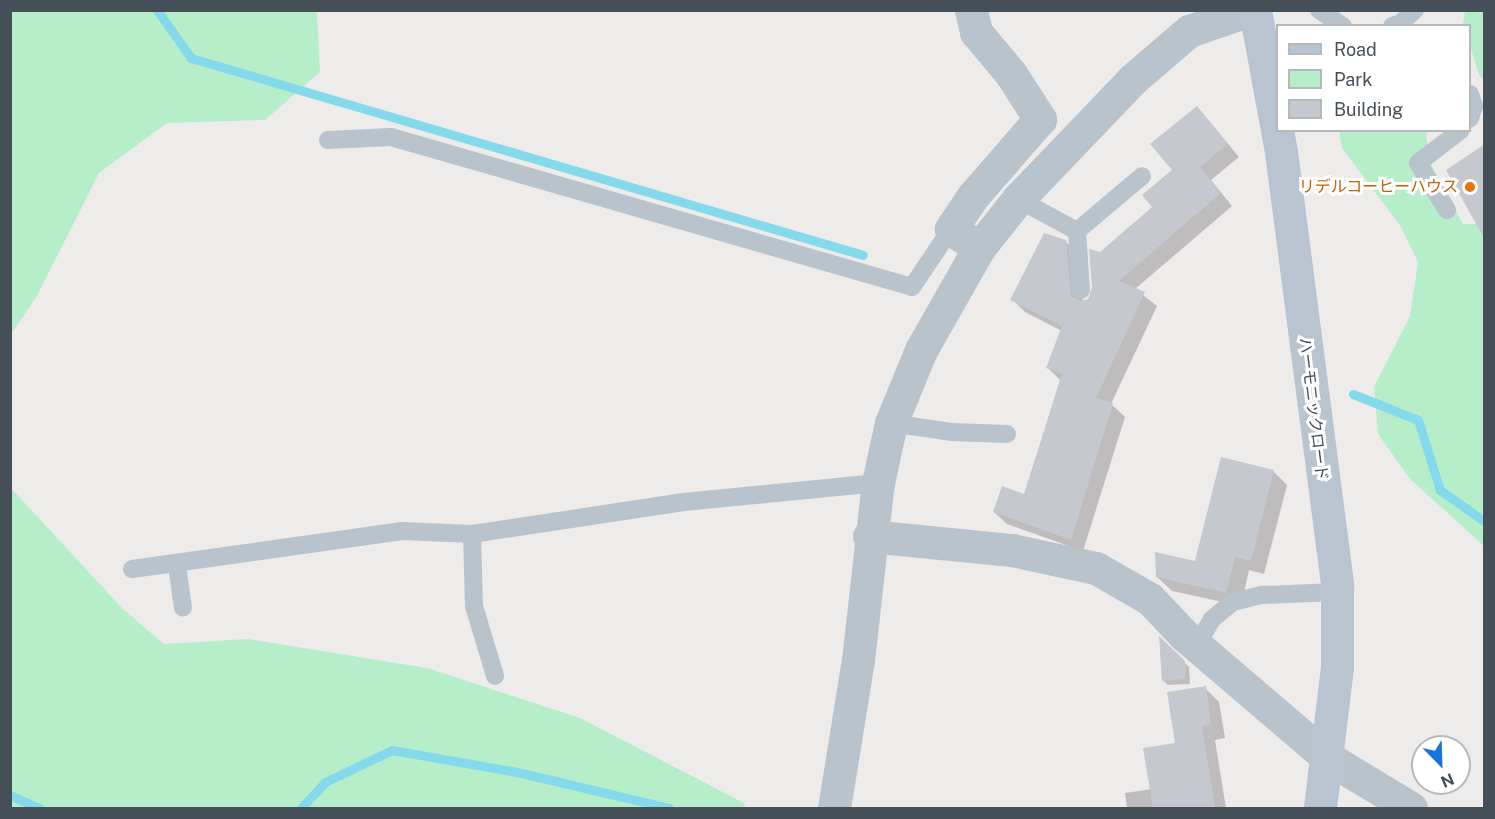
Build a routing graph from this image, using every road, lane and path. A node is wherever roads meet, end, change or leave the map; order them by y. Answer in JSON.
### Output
{"nodes":[{"id":1,"x":971,"y":10,"type":"edge"},
{"id":2,"x":1250,"y":10,"type":"edge"},
{"id":3,"x":1255,"y":10,"type":"edge"},
{"id":4,"x":1319,"y":10,"type":"edge"},
{"id":5,"x":1414,"y":10,"type":"edge"},
{"id":6,"x":1340,"y":24,"type":"edge"},
{"id":7,"x":1398,"y":24,"type":"edge"},
{"id":8,"x":1471,"y":97,"type":"edge"},
{"id":9,"x":1471,"y":115,"type":"edge"},
{"id":10,"x":1276,"y":125,"type":"edge"},
{"id":11,"x":1277,"y":132,"type":"edge"},
{"id":12,"x":1458,"y":132,"type":"edge"},
{"id":13,"x":328,"y":140,"type":"dead end"},
{"id":14,"x":1142,"y":176,"type":"dead end"},
{"id":15,"x":1018,"y":199,"type":"junction"},
{"id":16,"x":1447,"y":210,"type":"dead end"},
{"id":17,"x":951,"y":229,"type":"junction"},
{"id":18,"x":1077,"y":231,"type":"junction"},
{"id":19,"x":979,"y":248,"type":"junction"},
{"id":20,"x":1081,"y":290,"type":"dead end"},
{"id":21,"x":891,"y":423,"type":"junction"},
{"id":22,"x":1007,"y":434,"type":"dead end"},
{"id":23,"x":878,"y":483,"type":"junction"},
{"id":24,"x":472,"y":534,"type":"junction"},
{"id":25,"x":869,"y":536,"type":"junction"},
{"id":26,"x":177,"y":565,"type":"junction"},
{"id":27,"x":132,"y":569,"type":"dead end"},
{"id":28,"x":1337,"y":592,"type":"junction"},
{"id":29,"x":183,"y":608,"type":"dead end"},
{"id":30,"x":1196,"y":646,"type":"junction"},
{"id":31,"x":495,"y":676,"type":"dead end"},
{"id":32,"x":1328,"y":758,"type":"junction"},
{"id":33,"x":834,"y":808,"type":"edge"},
{"id":34,"x":1320,"y":808,"type":"edge"},
{"id":35,"x":1411,"y":808,"type":"edge"}],
"edges":[{"from":1,"to":17,"type":"street"},
{"from":2,"to":15,"type":"street"},
{"from":3,"to":10,"type":"street","name":"ハーモニックロード"},
{"from":4,"to":6,"type":"lane"},
{"from":5,"to":7,"type":"lane"},
{"from":8,"to":9,"type":"lane"},
{"from":11,"to":28,"type":"street","name":"ハーモニックロード"},
{"from":12,"to":16,"type":"lane"},
{"from":13,"to":17,"type":"lane"},
{"from":14,"to":18,"type":"lane"},
{"from":15,"to":18,"type":"lane"},
{"from":15,"to":19,"type":"street"},
{"from":17,"to":19,"type":"street"},
{"from":18,"to":20,"type":"lane"},
{"from":19,"to":21,"type":"street"},
{"from":21,"to":22,"type":"lane"},
{"from":21,"to":23,"type":"street"},
{"from":23,"to":24,"type":"lane"},
{"from":23,"to":25,"type":"street"},
{"from":24,"to":26,"type":"lane"},
{"from":24,"to":31,"type":"lane"},
{"from":25,"to":30,"type":"street"},
{"from":25,"to":33,"type":"street"},
{"from":26,"to":27,"type":"lane"},
{"from":26,"to":29,"type":"lane"},
{"from":28,"to":30,"type":"lane"},
{"from":28,"to":32,"type":"street","name":"ハーモニックロード"},
{"from":30,"to":32,"type":"street"},
{"from":32,"to":34,"type":"street","name":"ハーモニックロード"},
{"from":32,"to":35,"type":"street"}]}
